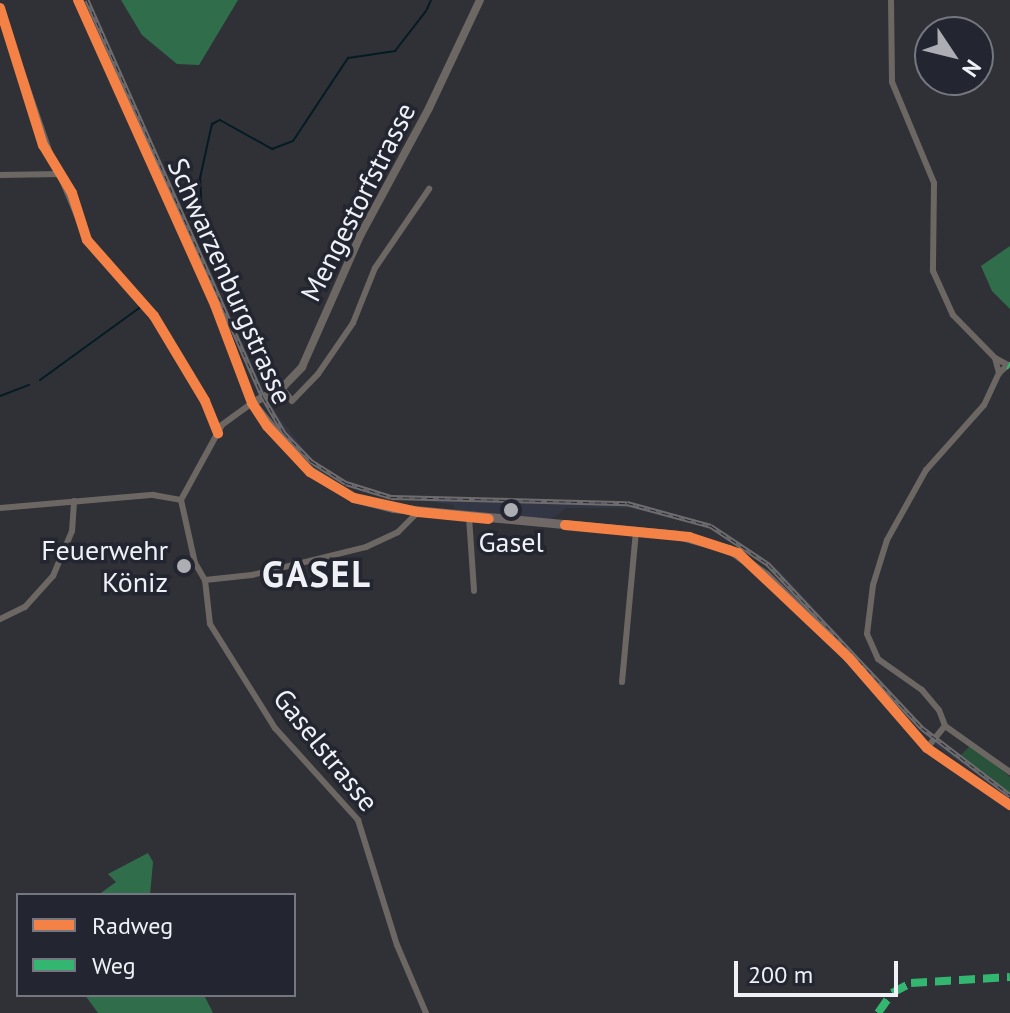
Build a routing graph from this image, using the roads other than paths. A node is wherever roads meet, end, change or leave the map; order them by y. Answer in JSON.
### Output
{"nodes":[{"id":1,"x":78,"y":0,"type":"edge"},
{"id":2,"x":480,"y":0,"type":"edge"},
{"id":3,"x":891,"y":0,"type":"edge"},
{"id":4,"x":0,"y":8,"type":"edge"},
{"id":5,"x":52,"y":159,"type":"dead end"},
{"id":6,"x":0,"y":175,"type":"edge"},
{"id":7,"x":429,"y":189,"type":"dead end"},
{"id":8,"x":282,"y":388,"type":"junction"},
{"id":9,"x":252,"y":403,"type":"junction"},
{"id":10,"x":218,"y":433,"type":"junction"},
{"id":11,"x":181,"y":500,"type":"junction"},
{"id":12,"x":74,"y":501,"type":"junction"},
{"id":13,"x":0,"y":508,"type":"edge"},
{"id":14,"x":418,"y":512,"type":"junction"},
{"id":15,"x":469,"y":517,"type":"junction"},
{"id":16,"x":636,"y":532,"type":"junction"},
{"id":17,"x":205,"y":580,"type":"junction"},
{"id":18,"x":474,"y":591,"type":"dead end"},
{"id":19,"x":0,"y":619,"type":"edge"},
{"id":20,"x":622,"y":682,"type":"dead end"},
{"id":21,"x":945,"y":726,"type":"junction"},
{"id":22,"x":927,"y":748,"type":"junction"},
{"id":23,"x":1010,"y":772,"type":"edge"},
{"id":24,"x":1010,"y":805,"type":"edge"},
{"id":25,"x":426,"y":1013,"type":"edge"}],
"edges":[{"from":1,"to":9,"type":"main road","name":"Schwarzenburgstrasse"},
{"from":2,"to":8,"type":"street","name":"Mengestorfstrasse"},
{"from":3,"to":21,"type":"street"},
{"from":4,"to":5,"type":"street"},
{"from":6,"to":10,"type":"street"},
{"from":7,"to":8,"type":"street"},
{"from":8,"to":9,"type":"street","name":"Mengestorfstrasse"},
{"from":9,"to":10,"type":"street"},
{"from":9,"to":14,"type":"main road","name":"Schwarzenburgstrasse"},
{"from":10,"to":11,"type":"street"},
{"from":11,"to":12,"type":"street"},
{"from":11,"to":17,"type":"street","name":"Gaselstrasse"},
{"from":12,"to":13,"type":"street"},
{"from":12,"to":19,"type":"street"},
{"from":14,"to":15,"type":"main road","name":"Schwarzenburgstrasse"},
{"from":14,"to":17,"type":"street"},
{"from":15,"to":16,"type":"main road","name":"Schwarzenburgstrasse"},
{"from":15,"to":18,"type":"street"},
{"from":16,"to":20,"type":"street"},
{"from":16,"to":22,"type":"main road","name":"Schwarzenburgstrasse"},
{"from":17,"to":25,"type":"street","name":"Gaselstrasse"},
{"from":21,"to":22,"type":"street"},
{"from":21,"to":23,"type":"street"},
{"from":22,"to":24,"type":"main road","name":"Schwarzenburgstrasse"}]}
